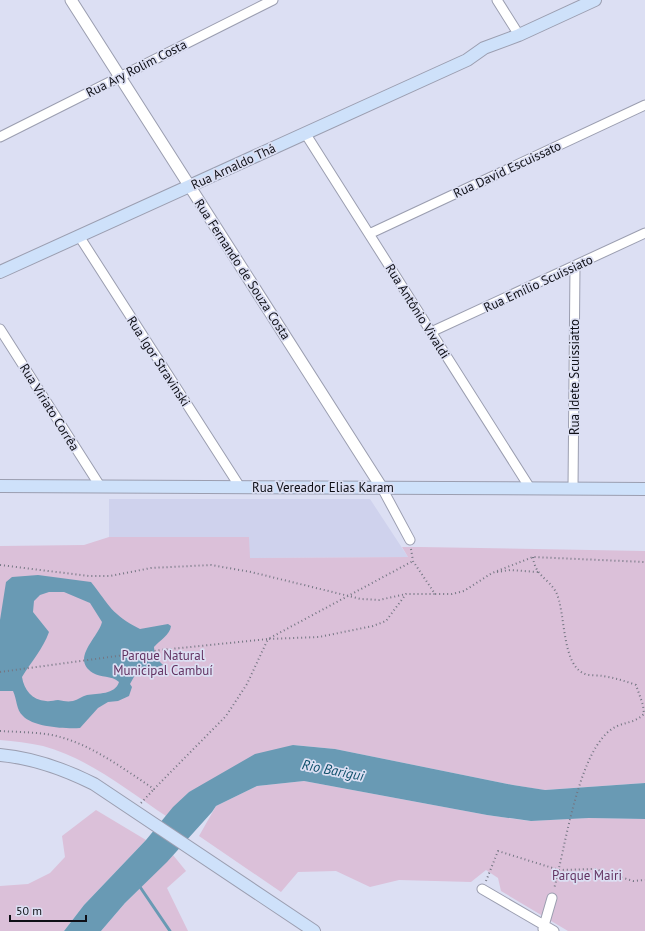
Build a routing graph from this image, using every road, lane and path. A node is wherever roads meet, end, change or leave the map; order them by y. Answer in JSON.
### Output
{"nodes":[{"id":1,"x":71,"y":0,"type":"edge"},
{"id":2,"x":273,"y":0,"type":"edge"},
{"id":3,"x":497,"y":0,"type":"edge"},
{"id":4,"x":595,"y":0,"type":"edge"},
{"id":5,"x":519,"y":35,"type":"junction"},
{"id":6,"x":120,"y":77,"type":"junction"},
{"id":7,"x":645,"y":105,"type":"edge"},
{"id":8,"x":305,"y":133,"type":"junction"},
{"id":9,"x":0,"y":137,"type":"edge"},
{"id":10,"x":190,"y":186,"type":"junction"},
{"id":11,"x":369,"y":234,"type":"junction"},
{"id":12,"x":645,"y":234,"type":"edge"},
{"id":13,"x":79,"y":236,"type":"junction"},
{"id":14,"x":575,"y":266,"type":"junction"},
{"id":15,"x":0,"y":272,"type":"edge"},
{"id":16,"x":0,"y":329,"type":"edge"},
{"id":17,"x":431,"y":332,"type":"junction"},
{"id":18,"x":0,"y":486,"type":"edge"},
{"id":19,"x":100,"y":486,"type":"junction"},
{"id":20,"x":240,"y":487,"type":"junction"},
{"id":21,"x":382,"y":488,"type":"junction"},
{"id":22,"x":530,"y":488,"type":"junction"},
{"id":23,"x":573,"y":488,"type":"junction"},
{"id":24,"x":645,"y":489,"type":"edge"},
{"id":25,"x":410,"y":540,"type":"joint"},
{"id":26,"x":534,"y":557,"type":"junction"},
{"id":27,"x":413,"y":561,"type":"junction"},
{"id":28,"x":645,"y":562,"type":"edge"},
{"id":29,"x":0,"y":565,"type":"edge"},
{"id":30,"x":538,"y":572,"type":"junction"},
{"id":31,"x":492,"y":573,"type":"junction"},
{"id":32,"x":406,"y":594,"type":"junction"},
{"id":33,"x":435,"y":594,"type":"junction"},
{"id":34,"x":348,"y":596,"type":"junction"},
{"id":35,"x":268,"y":638,"type":"junction"},
{"id":36,"x":0,"y":672,"type":"edge"},
{"id":37,"x":0,"y":731,"type":"edge"},
{"id":38,"x":0,"y":755,"type":"edge"},
{"id":39,"x":154,"y":789,"type":"junction"},
{"id":40,"x":135,"y":811,"type":"junction"},
{"id":41,"x":559,"y":870,"type":"junction"},
{"id":42,"x":645,"y":880,"type":"edge"},
{"id":43,"x":482,"y":889,"type":"joint"},
{"id":44,"x":552,"y":898,"type":"joint"},
{"id":45,"x":544,"y":928,"type":"edge"},
{"id":46,"x":314,"y":931,"type":"edge"},
{"id":47,"x":554,"y":931,"type":"edge"}],
"edges":[{"from":1,"to":6,"type":"street","name":"Rua Fernando de Souza Costa"},
{"from":2,"to":6,"type":"street","name":"Rua Ary Rolim Costa"},
{"from":3,"to":5,"type":"street"},
{"from":4,"to":5,"type":"main road","name":"Rua Arnaldo Thá"},
{"from":5,"to":8,"type":"main road","name":"Rua Arnaldo Thá"},
{"from":6,"to":9,"type":"street","name":"Rua Ary Rolim Costa"},
{"from":6,"to":10,"type":"street","name":"Rua Fernando de Souza Costa"},
{"from":7,"to":11,"type":"street","name":"Rua David Escuissato"},
{"from":8,"to":10,"type":"main road","name":"Rua Arnaldo Thá"},
{"from":8,"to":11,"type":"street","name":"Rua Antônio Vivaldi"},
{"from":10,"to":13,"type":"main road","name":"Rua Arnaldo Thá"},
{"from":10,"to":21,"type":"street","name":"Rua Fernando de Souza Costa"},
{"from":11,"to":17,"type":"street","name":"Rua Antônio Vivaldi"},
{"from":12,"to":14,"type":"street","name":"Rua Emílio Scuissiato"},
{"from":13,"to":15,"type":"main road","name":"Rua Arnaldo Thá"},
{"from":13,"to":20,"type":"street","name":"Rua Igor Stravinski"},
{"from":14,"to":17,"type":"street","name":"Rua Emílio Scuissiato"},
{"from":14,"to":23,"type":"street","name":"Rua Idete Scuissiatto"},
{"from":16,"to":19,"type":"street","name":"Rua Viriato Corrêa"},
{"from":17,"to":22,"type":"street","name":"Rua Antônio Vivaldi"},
{"from":18,"to":19,"type":"main road","name":"Rua Vereador Elias Karam"},
{"from":19,"to":20,"type":"main road","name":"Rua Vereador Elias Karam"},
{"from":20,"to":21,"type":"main road","name":"Rua Vereador Elias Karam"},
{"from":21,"to":22,"type":"main road","name":"Rua Vereador Elias Karam"},
{"from":21,"to":25,"type":"street","name":"Rua Fernando de Souza Costa"},
{"from":22,"to":23,"type":"main road","name":"Rua Vereador Elias Karam"},
{"from":23,"to":24,"type":"main road","name":"Rua Vereador Elias Karam"},
{"from":25,"to":27,"type":"path"},
{"from":26,"to":28,"type":"path"},
{"from":26,"to":30,"type":"path"},
{"from":26,"to":31,"type":"path"},
{"from":27,"to":33,"type":"path"},
{"from":27,"to":34,"type":"path"},
{"from":29,"to":34,"type":"path"},
{"from":30,"to":31,"type":"path"},
{"from":30,"to":41,"type":"path"},
{"from":31,"to":33,"type":"path"},
{"from":32,"to":33,"type":"path"},
{"from":32,"to":34,"type":"path"},
{"from":32,"to":35,"type":"path"},
{"from":34,"to":35,"type":"path"},
{"from":35,"to":36,"type":"path"},
{"from":35,"to":39,"type":"path"},
{"from":37,"to":39,"type":"path"},
{"from":38,"to":40,"type":"main road"},
{"from":39,"to":40,"type":"path"},
{"from":40,"to":46,"type":"main road"},
{"from":41,"to":42,"type":"path"},
{"from":41,"to":43,"type":"path"},
{"from":41,"to":44,"type":"path"},
{"from":43,"to":45,"type":"street"},
{"from":44,"to":45,"type":"street"},
{"from":45,"to":47,"type":"street"}]}
